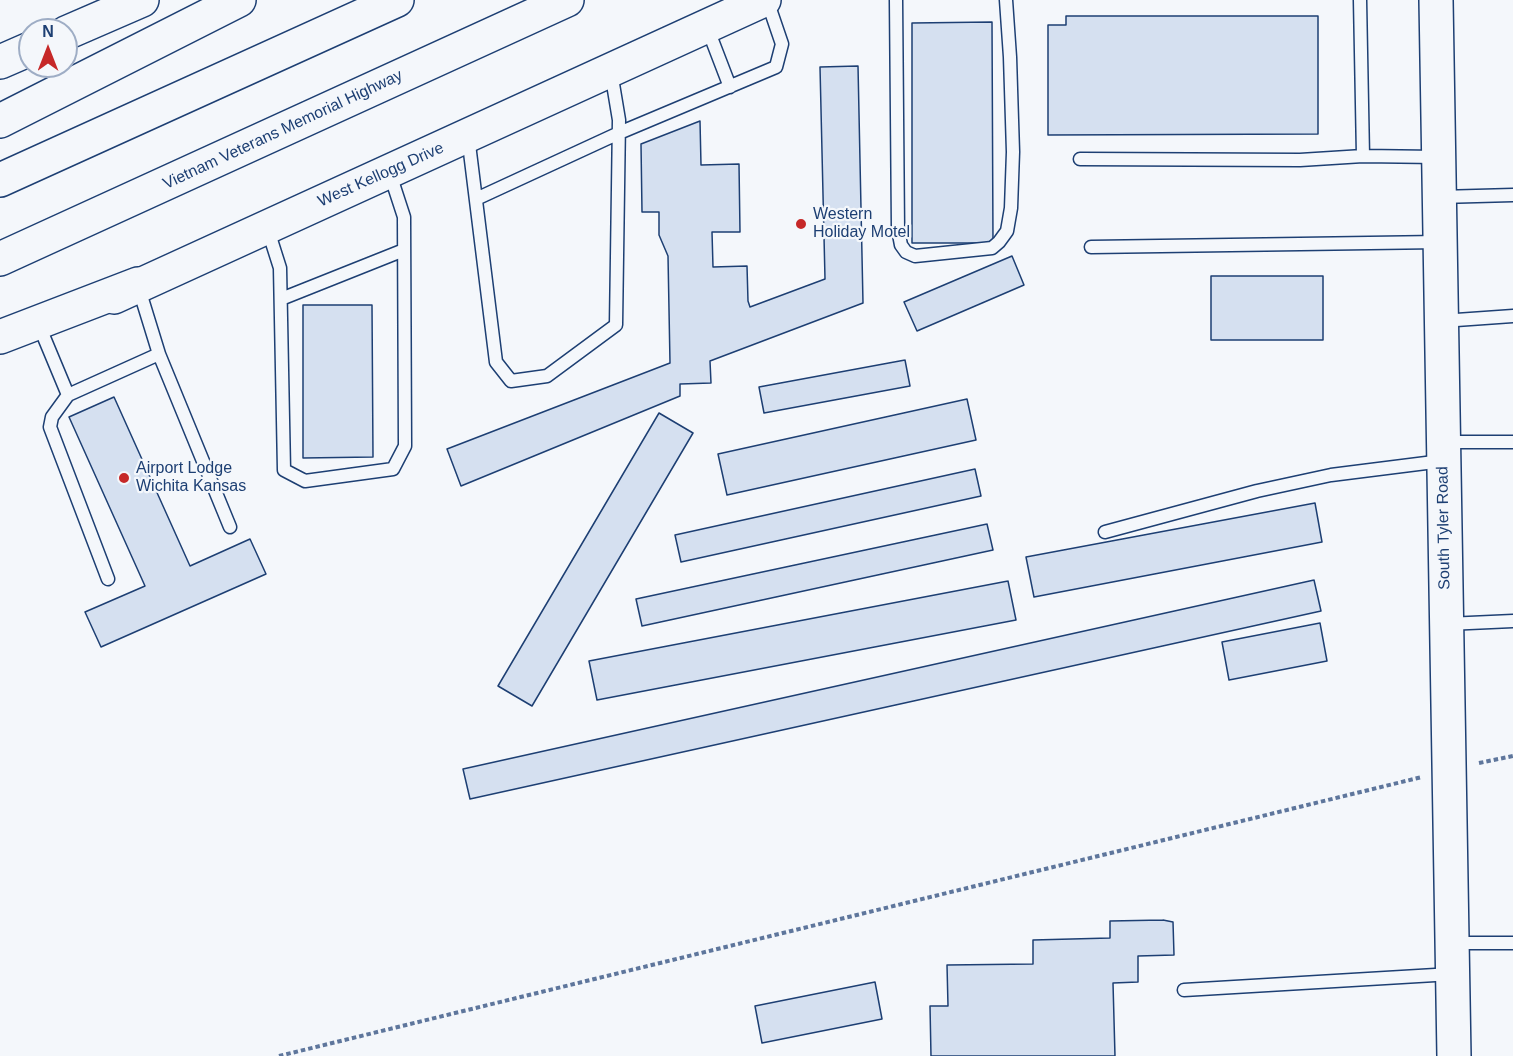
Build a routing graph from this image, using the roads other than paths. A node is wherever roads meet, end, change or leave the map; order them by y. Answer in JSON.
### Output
{"nodes":[{"id":1,"x":141,"y":0,"type":"edge"},
{"id":2,"x":239,"y":0,"type":"edge"},
{"id":3,"x":397,"y":0,"type":"edge"},
{"id":4,"x":567,"y":0,"type":"edge"},
{"id":5,"x":766,"y":0,"type":"edge"},
{"id":6,"x":896,"y":0,"type":"edge"},
{"id":7,"x":1006,"y":0,"type":"edge"},
{"id":8,"x":1360,"y":0,"type":"edge"},
{"id":9,"x":1436,"y":0,"type":"edge"},
{"id":10,"x":706,"y":26,"type":"junction"},
{"id":11,"x":78,"y":28,"type":"edge"},
{"id":12,"x":18,"y":54,"type":"edge"},
{"id":13,"x":0,"y":62,"type":"edge"},
{"id":14,"x":611,"y":70,"type":"junction"},
{"id":15,"x":730,"y":87,"type":"junction"},
{"id":16,"x":0,"y":121,"type":"edge"},
{"id":17,"x":619,"y":133,"type":"junction"},
{"id":18,"x":468,"y":135,"type":"junction"},
{"id":19,"x":1363,"y":156,"type":"junction"},
{"id":20,"x":1439,"y":157,"type":"junction"},
{"id":21,"x":1080,"y":159,"type":"dead end"},
{"id":22,"x":389,"y":171,"type":"junction"},
{"id":23,"x":0,"y":180,"type":"edge"},
{"id":24,"x":1513,"y":195,"type":"edge"},
{"id":25,"x":1440,"y":197,"type":"junction"},
{"id":26,"x":476,"y":199,"type":"junction"},
{"id":27,"x":267,"y":226,"type":"junction"},
{"id":28,"x":1440,"y":242,"type":"junction"},
{"id":29,"x":1091,"y":247,"type":"dead end"},
{"id":30,"x":404,"y":250,"type":"junction"},
{"id":31,"x":0,"y":259,"type":"edge"},
{"id":32,"x":138,"y":284,"type":"junction"},
{"id":33,"x":281,"y":299,"type":"junction"},
{"id":34,"x":1513,"y":316,"type":"edge"},
{"id":35,"x":1441,"y":321,"type":"junction"},
{"id":36,"x":40,"y":328,"type":"junction"},
{"id":37,"x":0,"y":337,"type":"edge"},
{"id":38,"x":0,"y":354,"type":"edge"},
{"id":39,"x":159,"y":354,"type":"junction"},
{"id":40,"x":68,"y":395,"type":"junction"},
{"id":41,"x":1513,"y":442,"type":"edge"},
{"id":42,"x":1443,"y":451,"type":"junction"},
{"id":43,"x":230,"y":527,"type":"dead end"},
{"id":44,"x":1105,"y":532,"type":"dead end"},
{"id":45,"x":108,"y":579,"type":"dead end"},
{"id":46,"x":1513,"y":621,"type":"edge"},
{"id":47,"x":1446,"y":624,"type":"junction"},
{"id":48,"x":1513,"y":943,"type":"edge"},
{"id":49,"x":1453,"y":958,"type":"junction"},
{"id":50,"x":1184,"y":990,"type":"dead end"},
{"id":51,"x":1455,"y":1056,"type":"edge"}],
"edges":[{"from":1,"to":11,"type":"main road"},
{"from":2,"to":16,"type":"main road"},
{"from":3,"to":23,"type":"main road"},
{"from":4,"to":31,"type":"main road","name":"Vietnam Veterans Memorial Highway"},
{"from":5,"to":10,"type":"main road","name":"West Kellogg Drive"},
{"from":5,"to":15,"type":"lane"},
{"from":6,"to":7,"type":"lane"},
{"from":8,"to":19,"type":"lane"},
{"from":9,"to":20,"type":"main road","name":"South Tyler Road"},
{"from":10,"to":14,"type":"main road","name":"West Kellogg Drive"},
{"from":10,"to":15,"type":"lane"},
{"from":12,"to":13,"type":"main road"},
{"from":14,"to":17,"type":"lane"},
{"from":14,"to":18,"type":"main road","name":"West Kellogg Drive"},
{"from":15,"to":17,"type":"lane"},
{"from":17,"to":26,"type":"lane"},
{"from":17,"to":26,"type":"lane"},
{"from":18,"to":22,"type":"main road","name":"West Kellogg Drive"},
{"from":18,"to":26,"type":"lane"},
{"from":19,"to":20,"type":"lane"},
{"from":19,"to":21,"type":"lane"},
{"from":20,"to":25,"type":"main road","name":"South Tyler Road"},
{"from":22,"to":27,"type":"main road","name":"West Kellogg Drive"},
{"from":22,"to":30,"type":"lane"},
{"from":24,"to":25,"type":"lane"},
{"from":25,"to":28,"type":"main road","name":"South Tyler Road"},
{"from":27,"to":32,"type":"main road","name":"West Kellogg Drive"},
{"from":27,"to":33,"type":"lane"},
{"from":28,"to":29,"type":"lane"},
{"from":28,"to":35,"type":"main road","name":"South Tyler Road"},
{"from":30,"to":33,"type":"lane"},
{"from":30,"to":33,"type":"lane"},
{"from":32,"to":36,"type":"main road","name":"West Kellogg Drive"},
{"from":32,"to":39,"type":"lane"},
{"from":34,"to":35,"type":"lane"},
{"from":35,"to":42,"type":"main road","name":"South Tyler Road"},
{"from":36,"to":37,"type":"main road"},
{"from":36,"to":38,"type":"main road"},
{"from":36,"to":40,"type":"lane"},
{"from":39,"to":40,"type":"lane"},
{"from":39,"to":43,"type":"lane"},
{"from":40,"to":45,"type":"lane"},
{"from":41,"to":42,"type":"lane"},
{"from":42,"to":44,"type":"lane"},
{"from":42,"to":47,"type":"main road","name":"South Tyler Road"},
{"from":46,"to":47,"type":"lane"},
{"from":47,"to":49,"type":"main road","name":"South Tyler Road"},
{"from":48,"to":49,"type":"lane"},
{"from":49,"to":50,"type":"lane"},
{"from":49,"to":51,"type":"main road","name":"South Tyler Road"}]}
